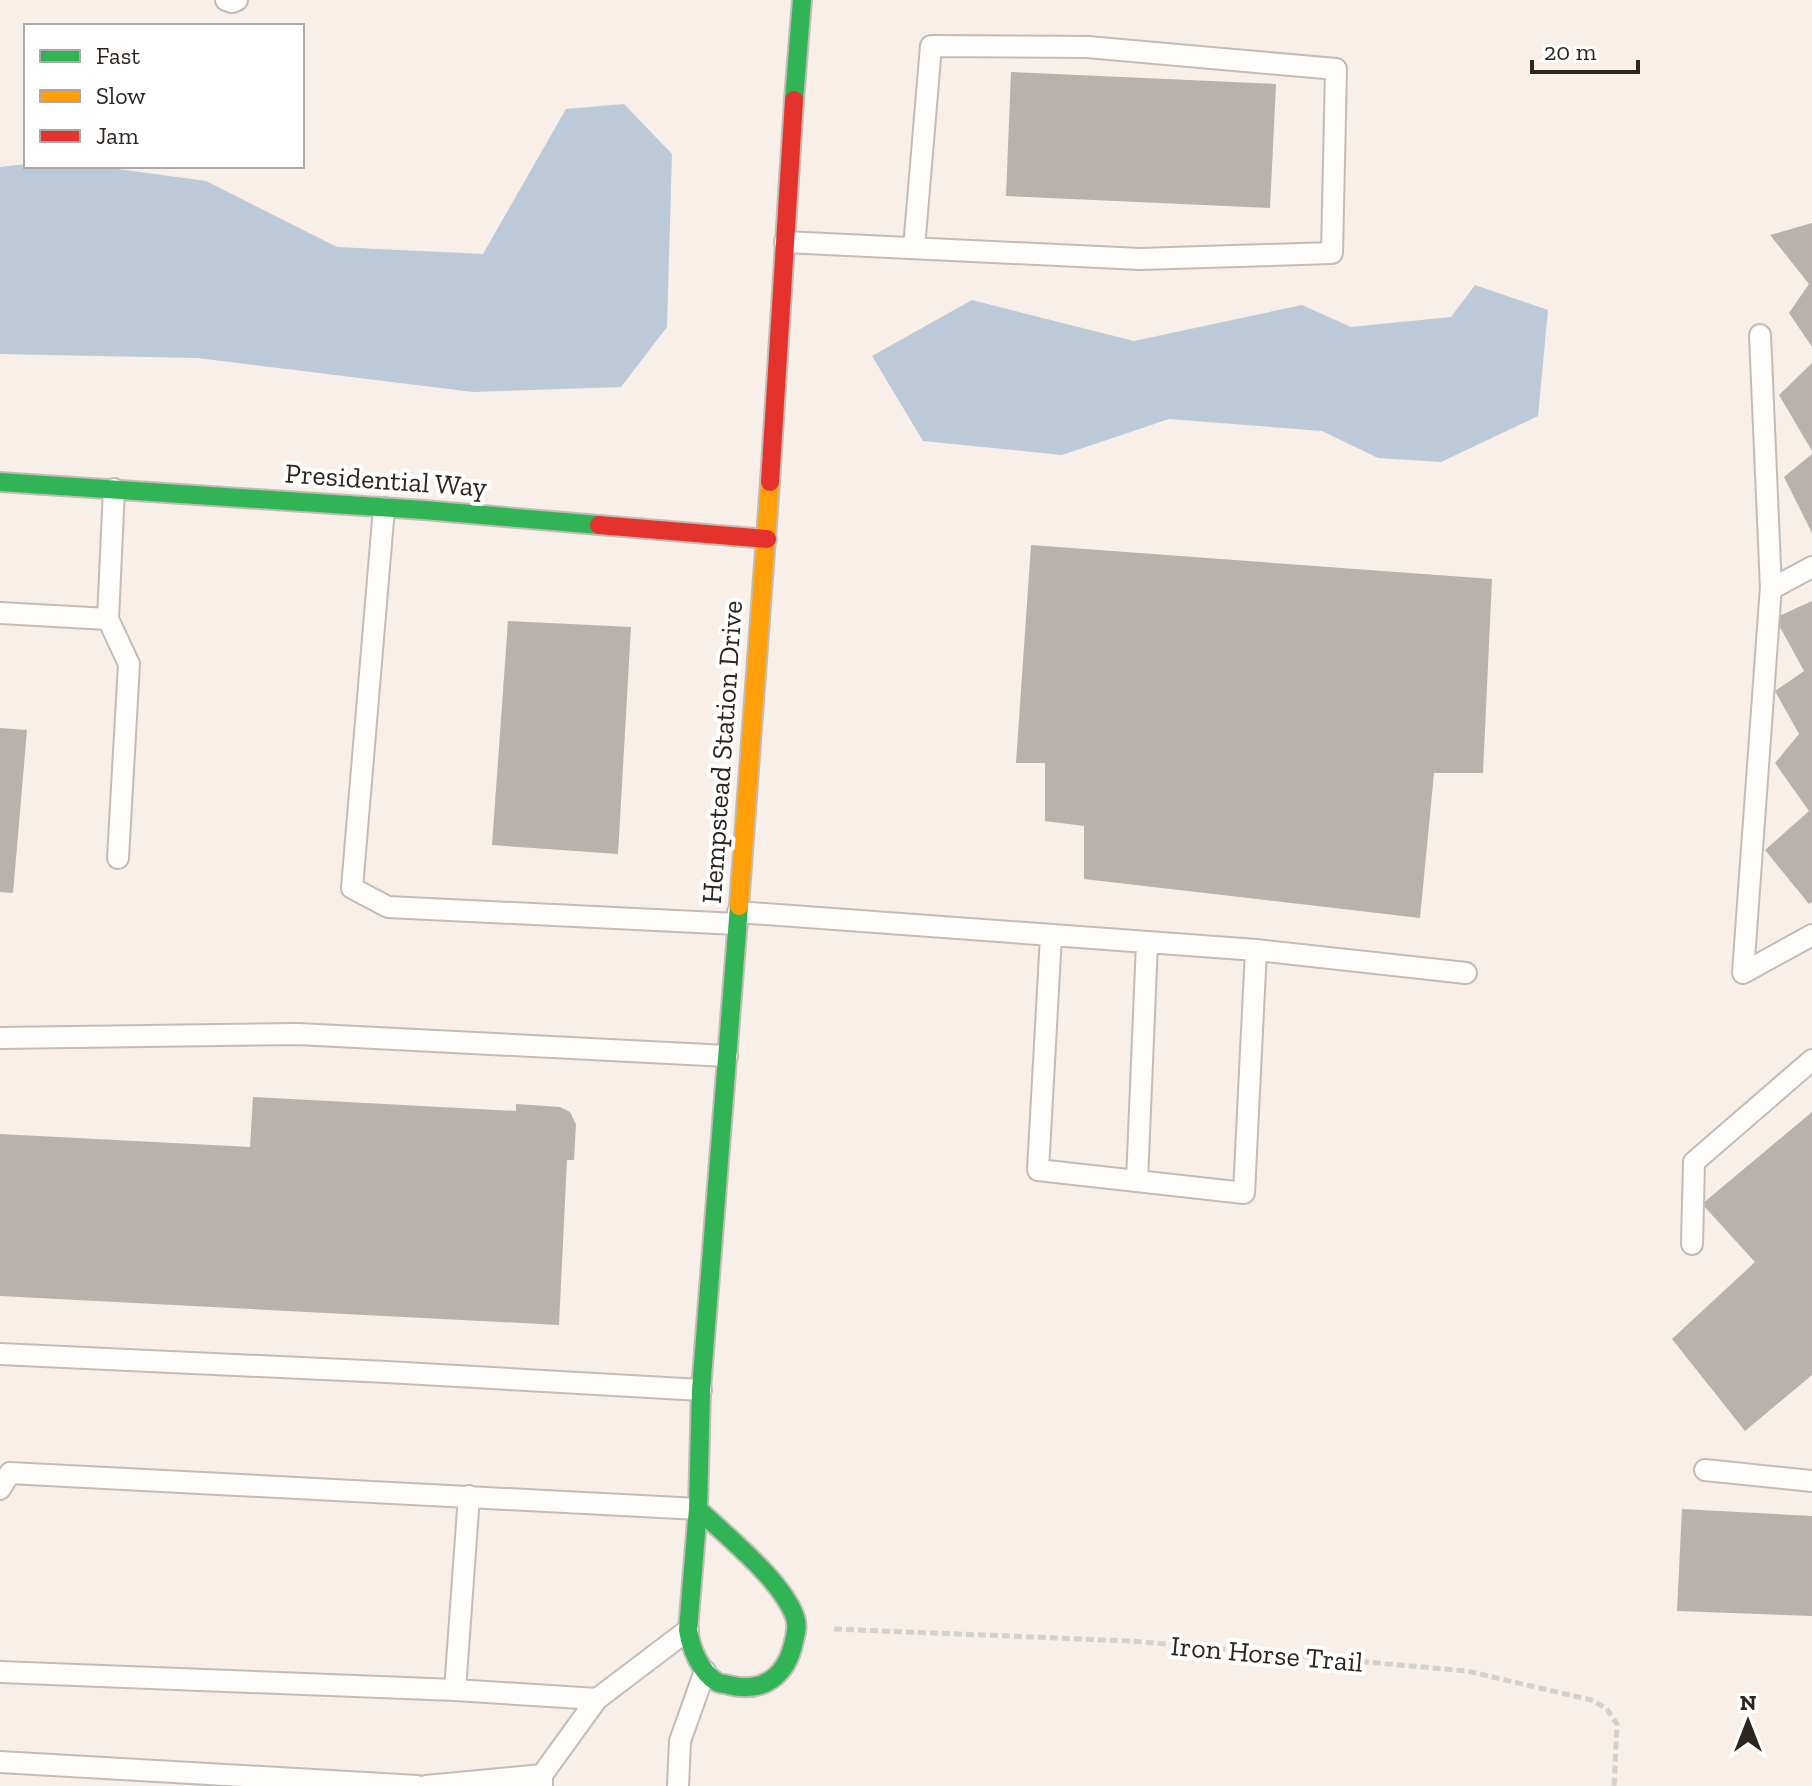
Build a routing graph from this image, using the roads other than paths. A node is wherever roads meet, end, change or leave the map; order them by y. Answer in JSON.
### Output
{"nodes":[{"id":1,"x":226,"y":0,"type":"edge"},
{"id":2,"x":237,"y":0,"type":"edge"},
{"id":3,"x":802,"y":0,"type":"edge"},
{"id":4,"x":785,"y":242,"type":"junction"},
{"id":5,"x":914,"y":248,"type":"junction"},
{"id":6,"x":1760,"y":335,"type":"dead end"},
{"id":7,"x":0,"y":482,"type":"edge"},
{"id":8,"x":114,"y":489,"type":"junction"},
{"id":9,"x":384,"y":508,"type":"junction"},
{"id":10,"x":767,"y":539,"type":"junction"},
{"id":11,"x":1812,"y":567,"type":"edge"},
{"id":12,"x":1771,"y":586,"type":"junction"},
{"id":13,"x":0,"y":613,"type":"edge"},
{"id":14,"x":108,"y":619,"type":"junction"},
{"id":15,"x":118,"y":858,"type":"dead end"},
{"id":16,"x":737,"y":918,"type":"junction"},
{"id":17,"x":1812,"y":935,"type":"edge"},
{"id":18,"x":1051,"y":936,"type":"junction"},
{"id":19,"x":1147,"y":943,"type":"junction"},
{"id":20,"x":1256,"y":950,"type":"junction"},
{"id":21,"x":1466,"y":973,"type":"dead end"},
{"id":22,"x":0,"y":1038,"type":"edge"},
{"id":23,"x":727,"y":1056,"type":"junction"},
{"id":24,"x":1812,"y":1060,"type":"edge"},
{"id":25,"x":1137,"y":1181,"type":"junction"},
{"id":26,"x":1692,"y":1244,"type":"dead end"},
{"id":27,"x":0,"y":1354,"type":"edge"},
{"id":28,"x":701,"y":1390,"type":"junction"},
{"id":29,"x":1705,"y":1470,"type":"dead end"},
{"id":30,"x":1812,"y":1481,"type":"edge"},
{"id":31,"x":0,"y":1489,"type":"edge"},
{"id":32,"x":469,"y":1496,"type":"junction"},
{"id":33,"x":698,"y":1509,"type":"junction"},
{"id":34,"x":688,"y":1630,"type":"junction"},
{"id":35,"x":705,"y":1671,"type":"junction"},
{"id":36,"x":0,"y":1672,"type":"edge"},
{"id":37,"x":455,"y":1690,"type":"junction"},
{"id":38,"x":597,"y":1699,"type":"junction"},
{"id":39,"x":0,"y":1762,"type":"edge"},
{"id":40,"x":542,"y":1780,"type":"edge"},
{"id":41,"x":417,"y":1786,"type":"edge"},
{"id":42,"x":426,"y":1786,"type":"edge"},
{"id":43,"x":678,"y":1786,"type":"edge"}],
"edges":[{"from":1,"to":2,"type":"lane"},
{"from":3,"to":4,"type":"street","name":"Hempstead Station Drive"},
{"from":4,"to":5,"type":"lane"},
{"from":4,"to":10,"type":"street","name":"Hempstead Station Drive"},
{"from":5,"to":5,"type":"lane"},
{"from":6,"to":12,"type":"lane"},
{"from":7,"to":8,"type":"street","name":"Presidential Way"},
{"from":8,"to":9,"type":"street","name":"Presidential Way"},
{"from":8,"to":14,"type":"lane"},
{"from":9,"to":10,"type":"street","name":"Presidential Way"},
{"from":9,"to":16,"type":"lane"},
{"from":10,"to":16,"type":"street","name":"Hempstead Station Drive"},
{"from":11,"to":12,"type":"lane"},
{"from":12,"to":17,"type":"lane"},
{"from":13,"to":14,"type":"lane"},
{"from":14,"to":15,"type":"lane"},
{"from":16,"to":18,"type":"lane"},
{"from":16,"to":23,"type":"street","name":"Hempstead Station Drive"},
{"from":18,"to":19,"type":"lane"},
{"from":18,"to":25,"type":"lane"},
{"from":19,"to":20,"type":"lane"},
{"from":19,"to":25,"type":"lane"},
{"from":20,"to":21,"type":"lane"},
{"from":20,"to":25,"type":"lane"},
{"from":22,"to":23,"type":"lane"},
{"from":23,"to":28,"type":"street","name":"Hempstead Station Drive"},
{"from":24,"to":26,"type":"lane"},
{"from":27,"to":28,"type":"lane"},
{"from":28,"to":33,"type":"street","name":"Hempstead Station Drive"},
{"from":29,"to":30,"type":"lane"},
{"from":31,"to":32,"type":"lane"},
{"from":32,"to":33,"type":"lane"},
{"from":32,"to":37,"type":"lane"},
{"from":33,"to":34,"type":"street","name":"Hempstead Station Drive"},
{"from":33,"to":35,"type":"street"},
{"from":34,"to":35,"type":"street","name":"Hempstead Station Drive"},
{"from":34,"to":38,"type":"lane"},
{"from":35,"to":43,"type":"lane"},
{"from":36,"to":37,"type":"lane"},
{"from":37,"to":38,"type":"lane"},
{"from":38,"to":40,"type":"lane"},
{"from":39,"to":41,"type":"lane"},
{"from":40,"to":42,"type":"lane"}]}
